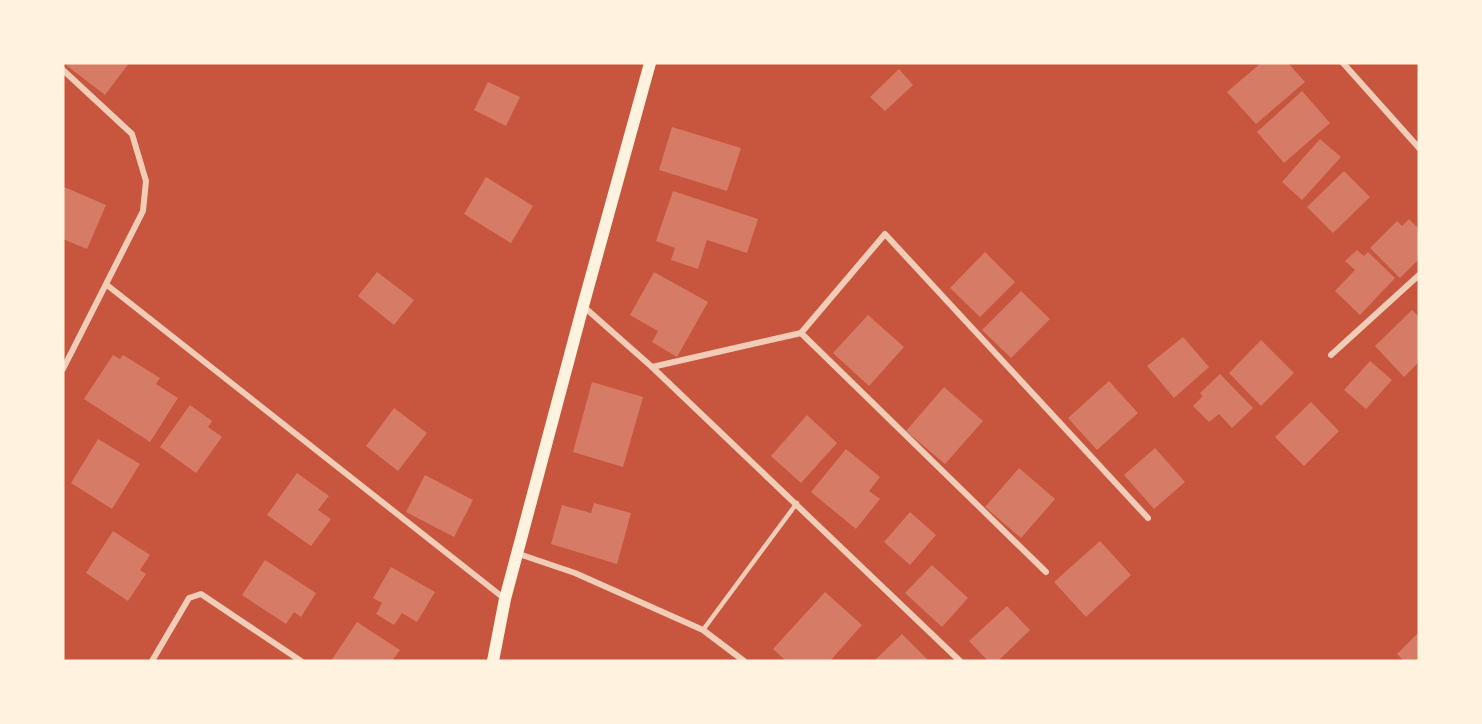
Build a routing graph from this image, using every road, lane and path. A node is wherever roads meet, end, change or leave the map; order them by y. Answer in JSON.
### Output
{"nodes":[{"id":1,"x":650,"y":63,"type":"edge"},
{"id":2,"x":1343,"y":63,"type":"edge"},
{"id":3,"x":63,"y":70,"type":"edge"},
{"id":4,"x":1419,"y":148,"type":"edge"},
{"id":5,"x":1419,"y":275,"type":"edge"},
{"id":6,"x":107,"y":285,"type":"junction"},
{"id":7,"x":583,"y":306,"type":"junction"},
{"id":8,"x":801,"y":333,"type":"junction"},
{"id":9,"x":1331,"y":355,"type":"dead end"},
{"id":10,"x":652,"y":367,"type":"junction"},
{"id":11,"x":63,"y":369,"type":"edge"},
{"id":12,"x":797,"y":504,"type":"junction"},
{"id":13,"x":1148,"y":518,"type":"dead end"},
{"id":14,"x":519,"y":554,"type":"junction"},
{"id":15,"x":1046,"y":572,"type":"dead end"},
{"id":16,"x":505,"y":599,"type":"junction"},
{"id":17,"x":703,"y":630,"type":"junction"},
{"id":18,"x":152,"y":661,"type":"edge"},
{"id":19,"x":301,"y":661,"type":"edge"},
{"id":20,"x":493,"y":661,"type":"edge"},
{"id":21,"x":744,"y":661,"type":"edge"},
{"id":22,"x":960,"y":661,"type":"edge"}],
"edges":[{"from":1,"to":7,"type":"main road"},
{"from":2,"to":4,"type":"street"},
{"from":3,"to":6,"type":"street"},
{"from":5,"to":9,"type":"street"},
{"from":6,"to":11,"type":"street"},
{"from":6,"to":16,"type":"street"},
{"from":7,"to":10,"type":"street"},
{"from":7,"to":14,"type":"main road"},
{"from":8,"to":10,"type":"street"},
{"from":8,"to":13,"type":"street"},
{"from":8,"to":15,"type":"street"},
{"from":10,"to":12,"type":"street"},
{"from":12,"to":17,"type":"lane"},
{"from":12,"to":22,"type":"street"},
{"from":14,"to":16,"type":"main road"},
{"from":14,"to":17,"type":"street"},
{"from":16,"to":20,"type":"main road"},
{"from":17,"to":21,"type":"street"},
{"from":18,"to":19,"type":"street"}]}
